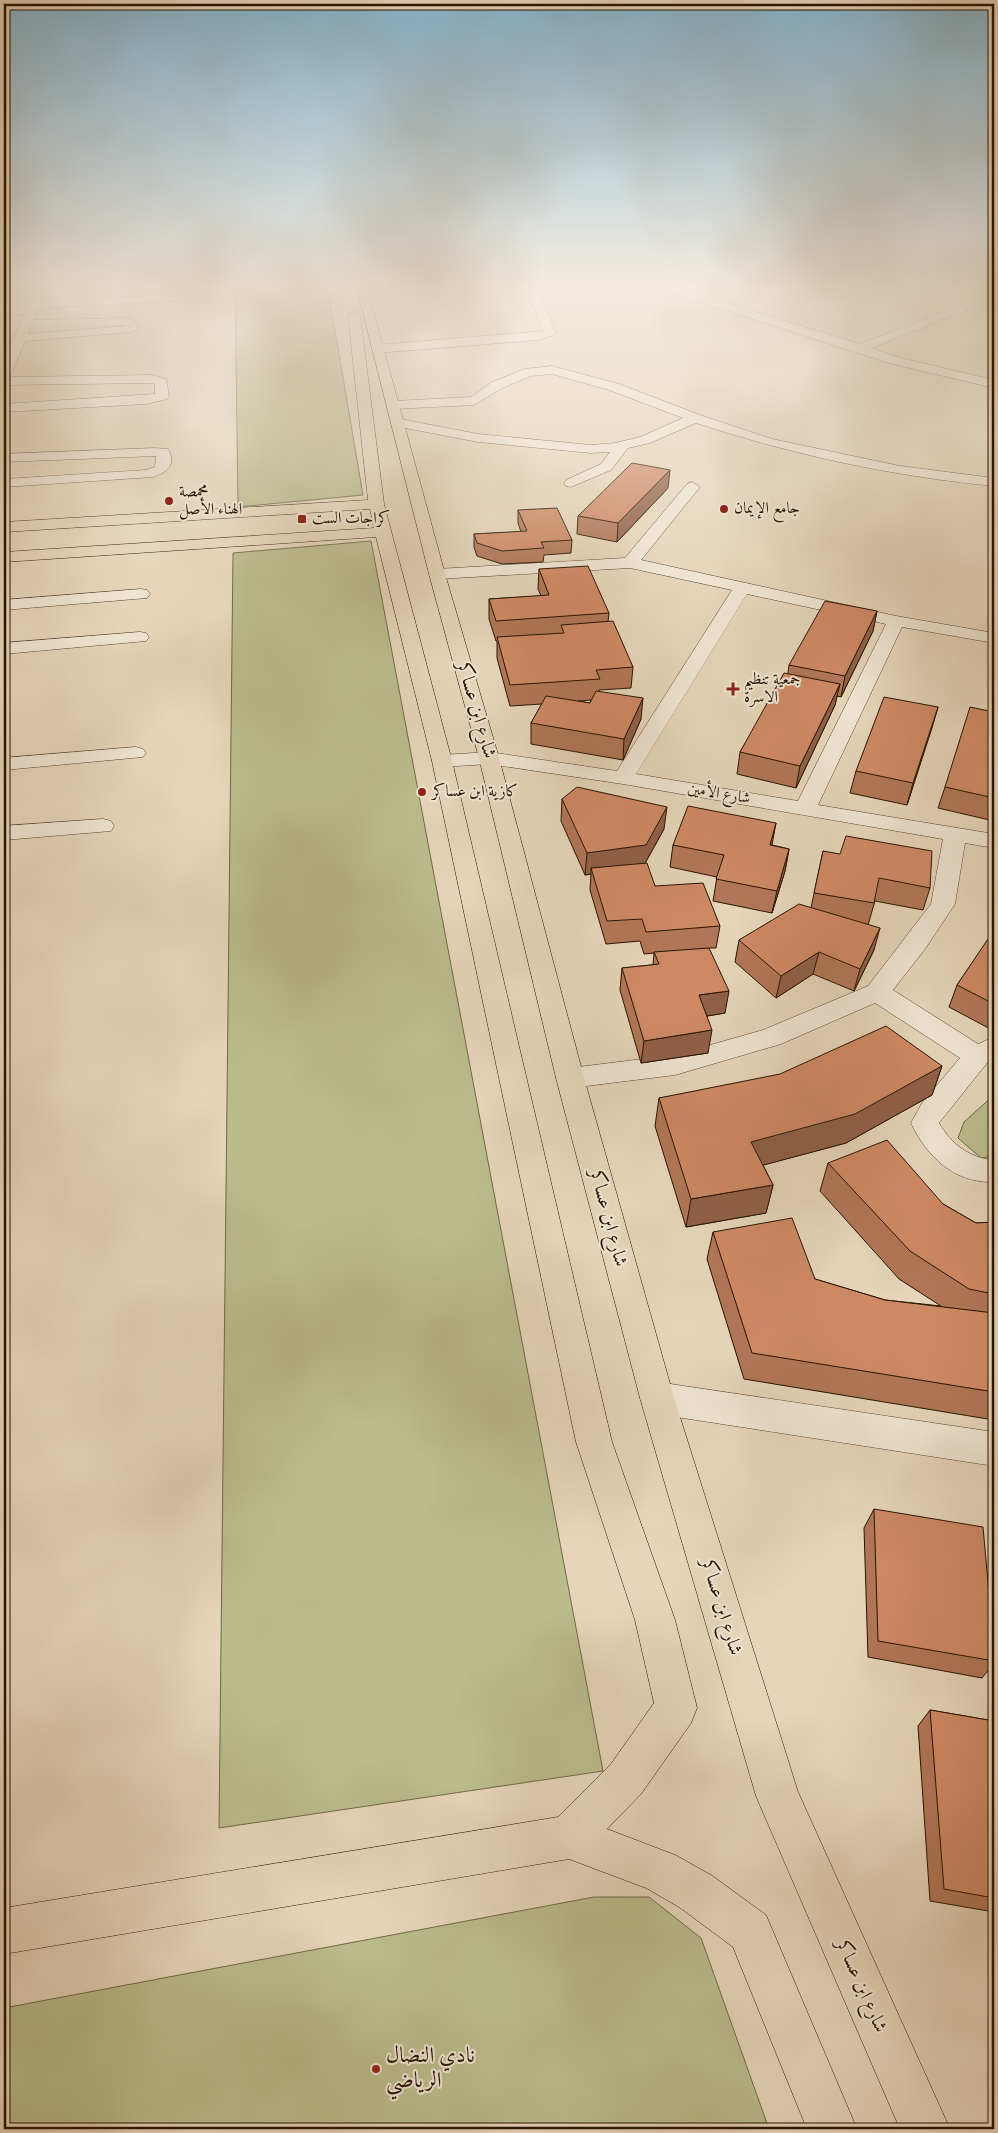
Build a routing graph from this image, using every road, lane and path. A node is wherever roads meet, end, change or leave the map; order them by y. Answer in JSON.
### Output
{"nodes":[{"id":1,"x":161,"y":384,"type":"edge"},
{"id":2,"x":361,"y":384,"type":"edge"},
{"id":3,"x":388,"y":384,"type":"edge"},
{"id":4,"x":500,"y":384,"type":"edge"},
{"id":5,"x":601,"y":384,"type":"edge"},
{"id":6,"x":474,"y":401,"type":"junction"},
{"id":7,"x":4,"y":408,"type":"edge"},
{"id":8,"x":397,"y":414,"type":"junction"},
{"id":9,"x":487,"y":414,"type":"dead end"},
{"id":10,"x":695,"y":418,"type":"junction"},
{"id":11,"x":538,"y":430,"type":"dead end"},
{"id":12,"x":624,"y":445,"type":"junction"},
{"id":13,"x":4,"y":458,"type":"edge"},
{"id":14,"x":994,"y":482,"type":"edge"},
{"id":15,"x":4,"y":483,"type":"edge"},
{"id":16,"x":571,"y":483,"type":"dead end"},
{"id":17,"x":692,"y":487,"type":"dead end"},
{"id":18,"x":376,"y":504,"type":"junction"},
{"id":19,"x":4,"y":527,"type":"edge"},
{"id":20,"x":383,"y":532,"type":"junction"},
{"id":21,"x":4,"y":558,"type":"edge"},
{"id":22,"x":630,"y":563,"type":"junction"},
{"id":23,"x":437,"y":574,"type":"junction"},
{"id":24,"x":741,"y":589,"type":"junction"},
{"id":25,"x":141,"y":594,"type":"dead end"},
{"id":26,"x":4,"y":605,"type":"edge"},
{"id":27,"x":896,"y":621,"type":"junction"},
{"id":28,"x":140,"y":637,"type":"dead end"},
{"id":29,"x":994,"y":637,"type":"edge"},
{"id":30,"x":4,"y":649,"type":"edge"},
{"id":31,"x":136,"y":753,"type":"dead end"},
{"id":32,"x":489,"y":758,"type":"junction"},
{"id":33,"x":442,"y":761,"type":"junction"},
{"id":34,"x":4,"y":764,"type":"edge"},
{"id":35,"x":623,"y":778,"type":"junction"},
{"id":36,"x":805,"y":809,"type":"junction"},
{"id":37,"x":103,"y":826,"type":"dead end"},
{"id":38,"x":4,"y":833,"type":"edge"},
{"id":39,"x":955,"y":834,"type":"junction"},
{"id":40,"x":994,"y":841,"type":"edge"},
{"id":41,"x":877,"y":992,"type":"junction"},
{"id":42,"x":986,"y":1051,"type":"edge"},
{"id":43,"x":570,"y":1078,"type":"junction"},
{"id":44,"x":994,"y":1171,"type":"edge"},
{"id":45,"x":657,"y":1398,"type":"junction"},
{"id":46,"x":994,"y":1449,"type":"edge"},
{"id":47,"x":569,"y":1837,"type":"junction"},
{"id":48,"x":4,"y":1930,"type":"edge"},
{"id":49,"x":899,"y":2074,"type":"junction"},
{"id":50,"x":832,"y":2129,"type":"edge"},
{"id":51,"x":925,"y":2129,"type":"edge"},
{"id":52,"x":950,"y":2129,"type":"edge"}],
"edges":[{"from":1,"to":7,"type":"street"},
{"from":2,"to":18,"type":"main road"},
{"from":3,"to":8,"type":"main road","name":"شارع ابن عساكر"},
{"from":4,"to":6,"type":"street"},
{"from":5,"to":10,"type":"street"},
{"from":6,"to":8,"type":"street"},
{"from":6,"to":9,"type":"street"},
{"from":8,"to":12,"type":"street"},
{"from":8,"to":23,"type":"main road","name":"شارع ابن عساكر"},
{"from":10,"to":12,"type":"street"},
{"from":10,"to":14,"type":"street"},
{"from":11,"to":12,"type":"street"},
{"from":12,"to":16,"type":"street"},
{"from":13,"to":15,"type":"street"},
{"from":17,"to":22,"type":"street"},
{"from":18,"to":19,"type":"main road"},
{"from":18,"to":20,"type":"main road"},
{"from":20,"to":21,"type":"main road"},
{"from":20,"to":33,"type":"main road"},
{"from":22,"to":23,"type":"street"},
{"from":22,"to":24,"type":"street"},
{"from":23,"to":32,"type":"main road","name":"شارع ابن عساكر"},
{"from":24,"to":27,"type":"street"},
{"from":24,"to":35,"type":"street"},
{"from":25,"to":26,"type":"street"},
{"from":27,"to":29,"type":"street"},
{"from":27,"to":36,"type":"street"},
{"from":28,"to":30,"type":"street"},
{"from":31,"to":34,"type":"street"},
{"from":32,"to":33,"type":"street","name":"شارع الأمين"},
{"from":32,"to":35,"type":"street","name":"شارع الأمين"},
{"from":32,"to":43,"type":"main road","name":"شارع ابن عساكر"},
{"from":33,"to":47,"type":"main road"},
{"from":35,"to":36,"type":"street","name":"شارع الأمين"},
{"from":36,"to":39,"type":"street","name":"شارع الأمين"},
{"from":37,"to":38,"type":"street"},
{"from":39,"to":40,"type":"street","name":"شارع الأمين"},
{"from":39,"to":41,"type":"street"},
{"from":41,"to":42,"type":"street"},
{"from":41,"to":43,"type":"street"},
{"from":42,"to":44,"type":"street"},
{"from":43,"to":45,"type":"main road","name":"شارع ابن عساكر"},
{"from":45,"to":46,"type":"street"},
{"from":45,"to":49,"type":"main road","name":"شارع ابن عساكر"},
{"from":47,"to":48,"type":"main road"},
{"from":47,"to":50,"type":"main road"},
{"from":49,"to":51,"type":"main road","name":"شارع ابن عساكر"},
{"from":49,"to":52,"type":"street"}]}
